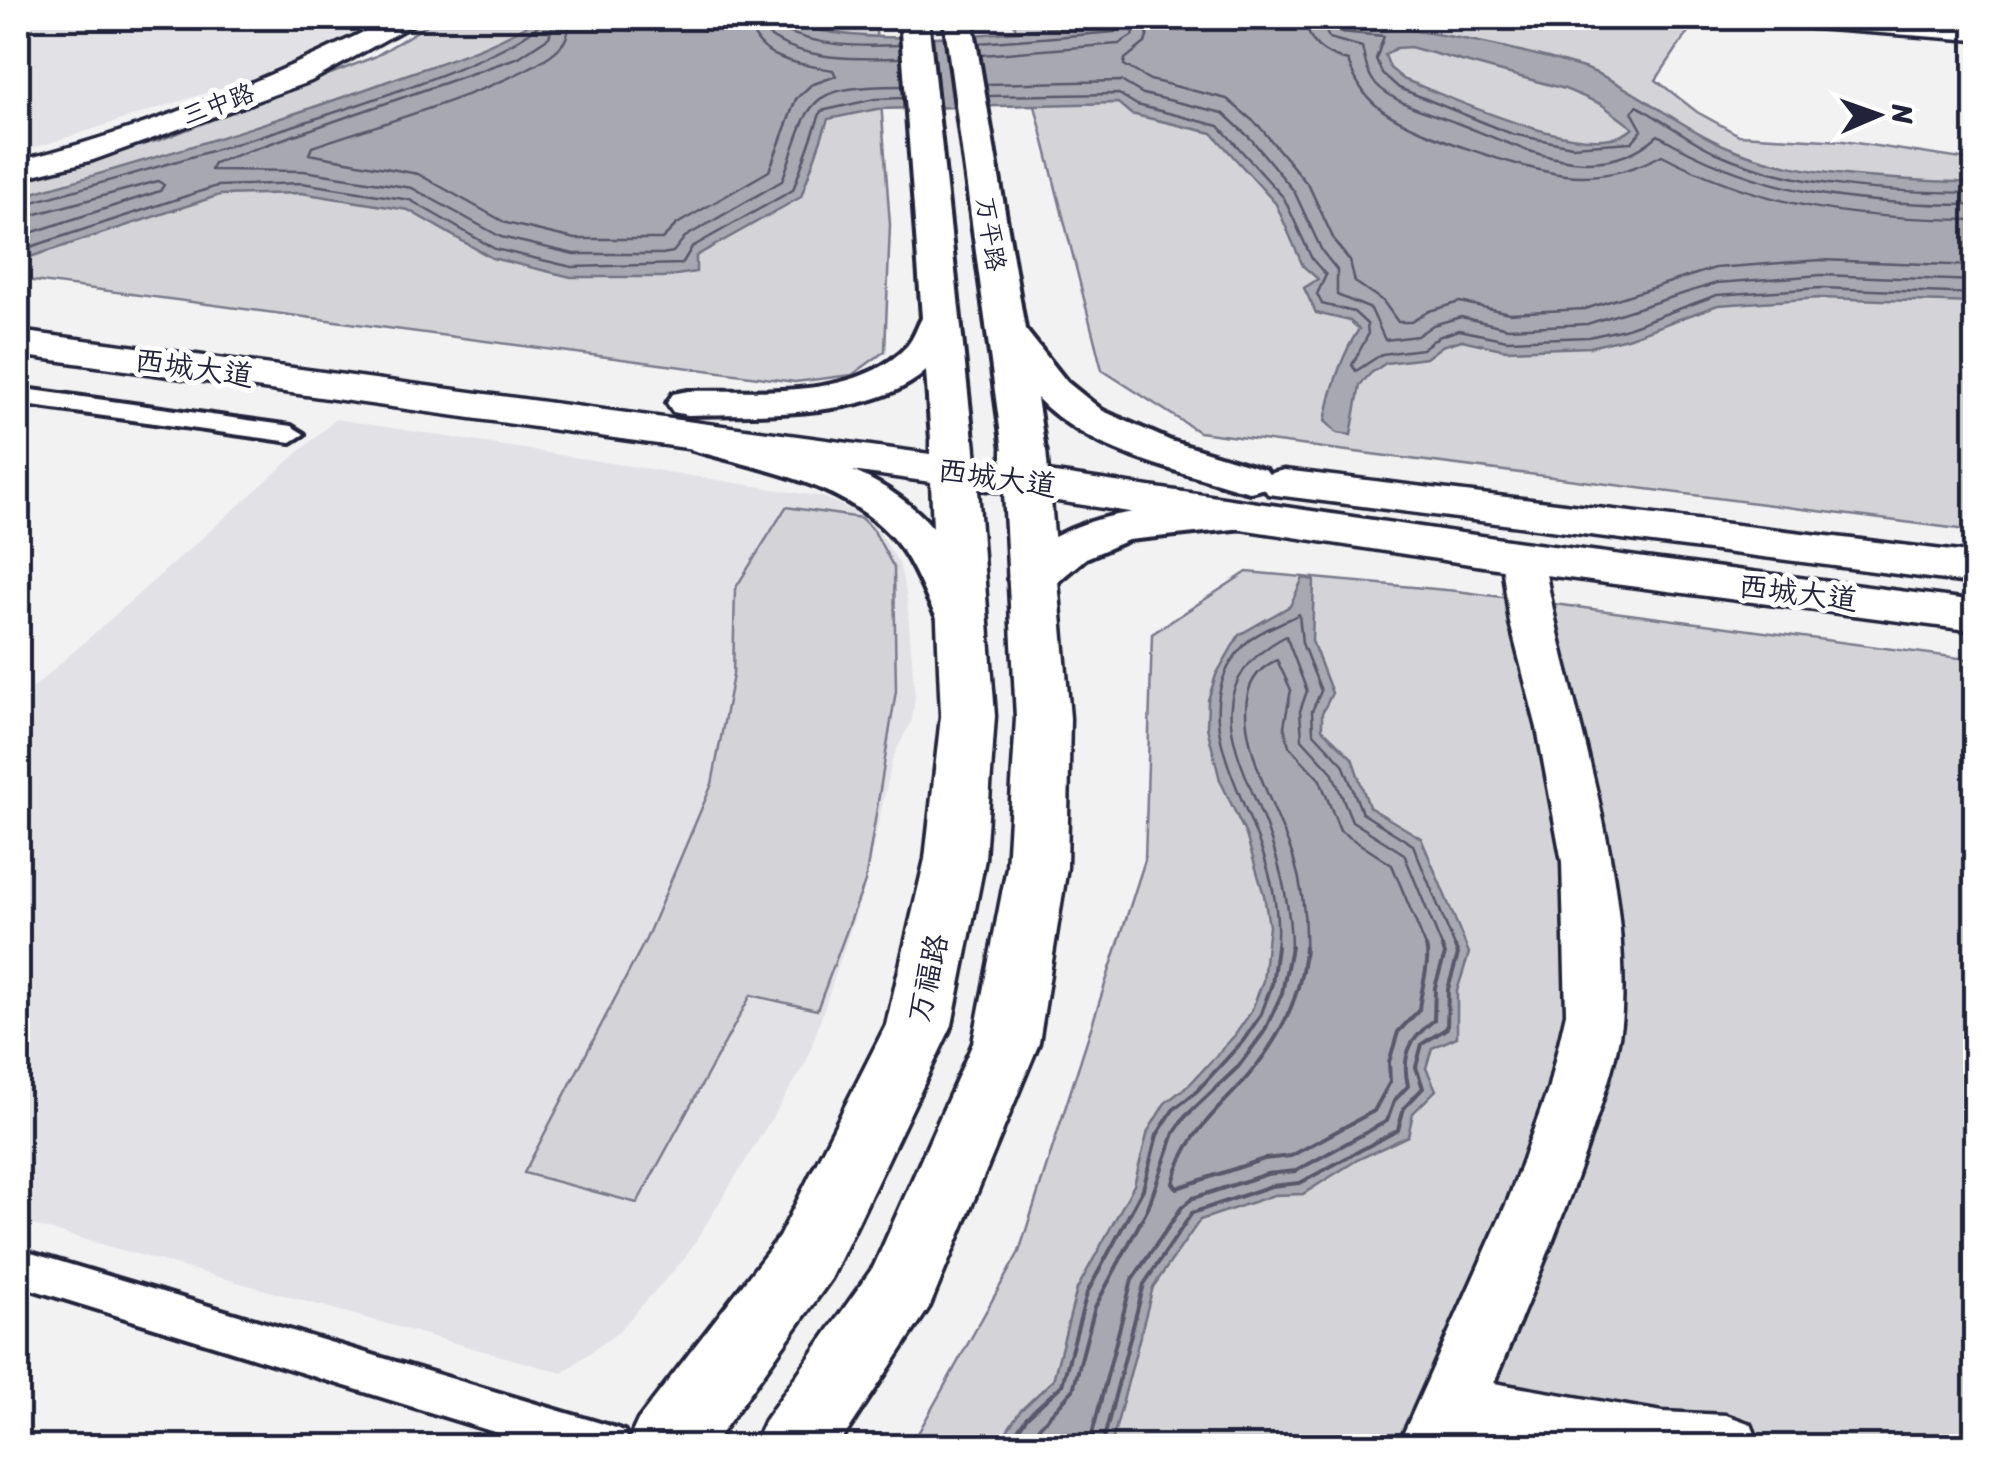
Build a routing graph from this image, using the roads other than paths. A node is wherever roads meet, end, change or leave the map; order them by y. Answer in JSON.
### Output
{"nodes":[{"id":1,"x":411,"y":18,"type":"edge"},
{"id":2,"x":914,"y":18,"type":"edge"},
{"id":3,"x":958,"y":18,"type":"edge"},
{"id":4,"x":1787,"y":18,"type":"edge"},
{"id":5,"x":1976,"y":32,"type":"edge"},
{"id":6,"x":18,"y":170,"type":"edge"},
{"id":7,"x":18,"y":308,"type":"edge"},
{"id":8,"x":941,"y":318,"type":"junction"},
{"id":9,"x":1006,"y":330,"type":"junction"},
{"id":10,"x":18,"y":343,"type":"edge"},
{"id":11,"x":18,"y":396,"type":"edge"},
{"id":12,"x":687,"y":419,"type":"junction"},
{"id":13,"x":291,"y":434,"type":"dead end"},
{"id":14,"x":952,"y":456,"type":"junction"},
{"id":15,"x":1024,"y":466,"type":"junction"},
{"id":16,"x":1249,"y":498,"type":"junction"},
{"id":17,"x":1536,"y":559,"type":"junction"},
{"id":18,"x":1976,"y":569,"type":"edge"},
{"id":19,"x":1032,"y":579,"type":"junction"},
{"id":20,"x":1976,"y":616,"type":"edge"},
{"id":21,"x":963,"y":622,"type":"junction"},
{"id":22,"x":18,"y":1267,"type":"edge"},
{"id":23,"x":1454,"y":1427,"type":"edge"},
{"id":24,"x":607,"y":1446,"type":"edge"},
{"id":25,"x":666,"y":1446,"type":"edge"},
{"id":26,"x":793,"y":1446,"type":"edge"},
{"id":27,"x":1726,"y":1446,"type":"edge"}],
"edges":[{"from":1,"to":6,"type":"street","name":"三中路"},
{"from":2,"to":8,"type":"main road","name":"万平路"},
{"from":3,"to":9,"type":"main road","name":"万平路"},
{"from":4,"to":5,"type":"street"},
{"from":7,"to":12,"type":"highway","name":"西城大道"},
{"from":8,"to":12,"type":"main road"},
{"from":8,"to":14,"type":"main road","name":"万平路"},
{"from":9,"to":15,"type":"main road","name":"万平路"},
{"from":9,"to":16,"type":"main road"},
{"from":10,"to":12,"type":"highway","name":"西城大道"},
{"from":11,"to":13,"type":"street"},
{"from":12,"to":14,"type":"highway","name":"西城大道"},
{"from":12,"to":21,"type":"main road"},
{"from":14,"to":15,"type":"highway","name":"西城大道"},
{"from":14,"to":21,"type":"highway","name":"万福路"},
{"from":15,"to":16,"type":"highway","name":"西城大道"},
{"from":15,"to":19,"type":"highway"},
{"from":16,"to":17,"type":"highway","name":"西城大道"},
{"from":16,"to":18,"type":"highway","name":"西城大道"},
{"from":16,"to":19,"type":"main road"},
{"from":17,"to":20,"type":"highway","name":"西城大道"},
{"from":17,"to":23,"type":"street"},
{"from":19,"to":26,"type":"highway"},
{"from":21,"to":25,"type":"highway","name":"万福路"},
{"from":22,"to":24,"type":"street"},
{"from":23,"to":27,"type":"street"}]}
